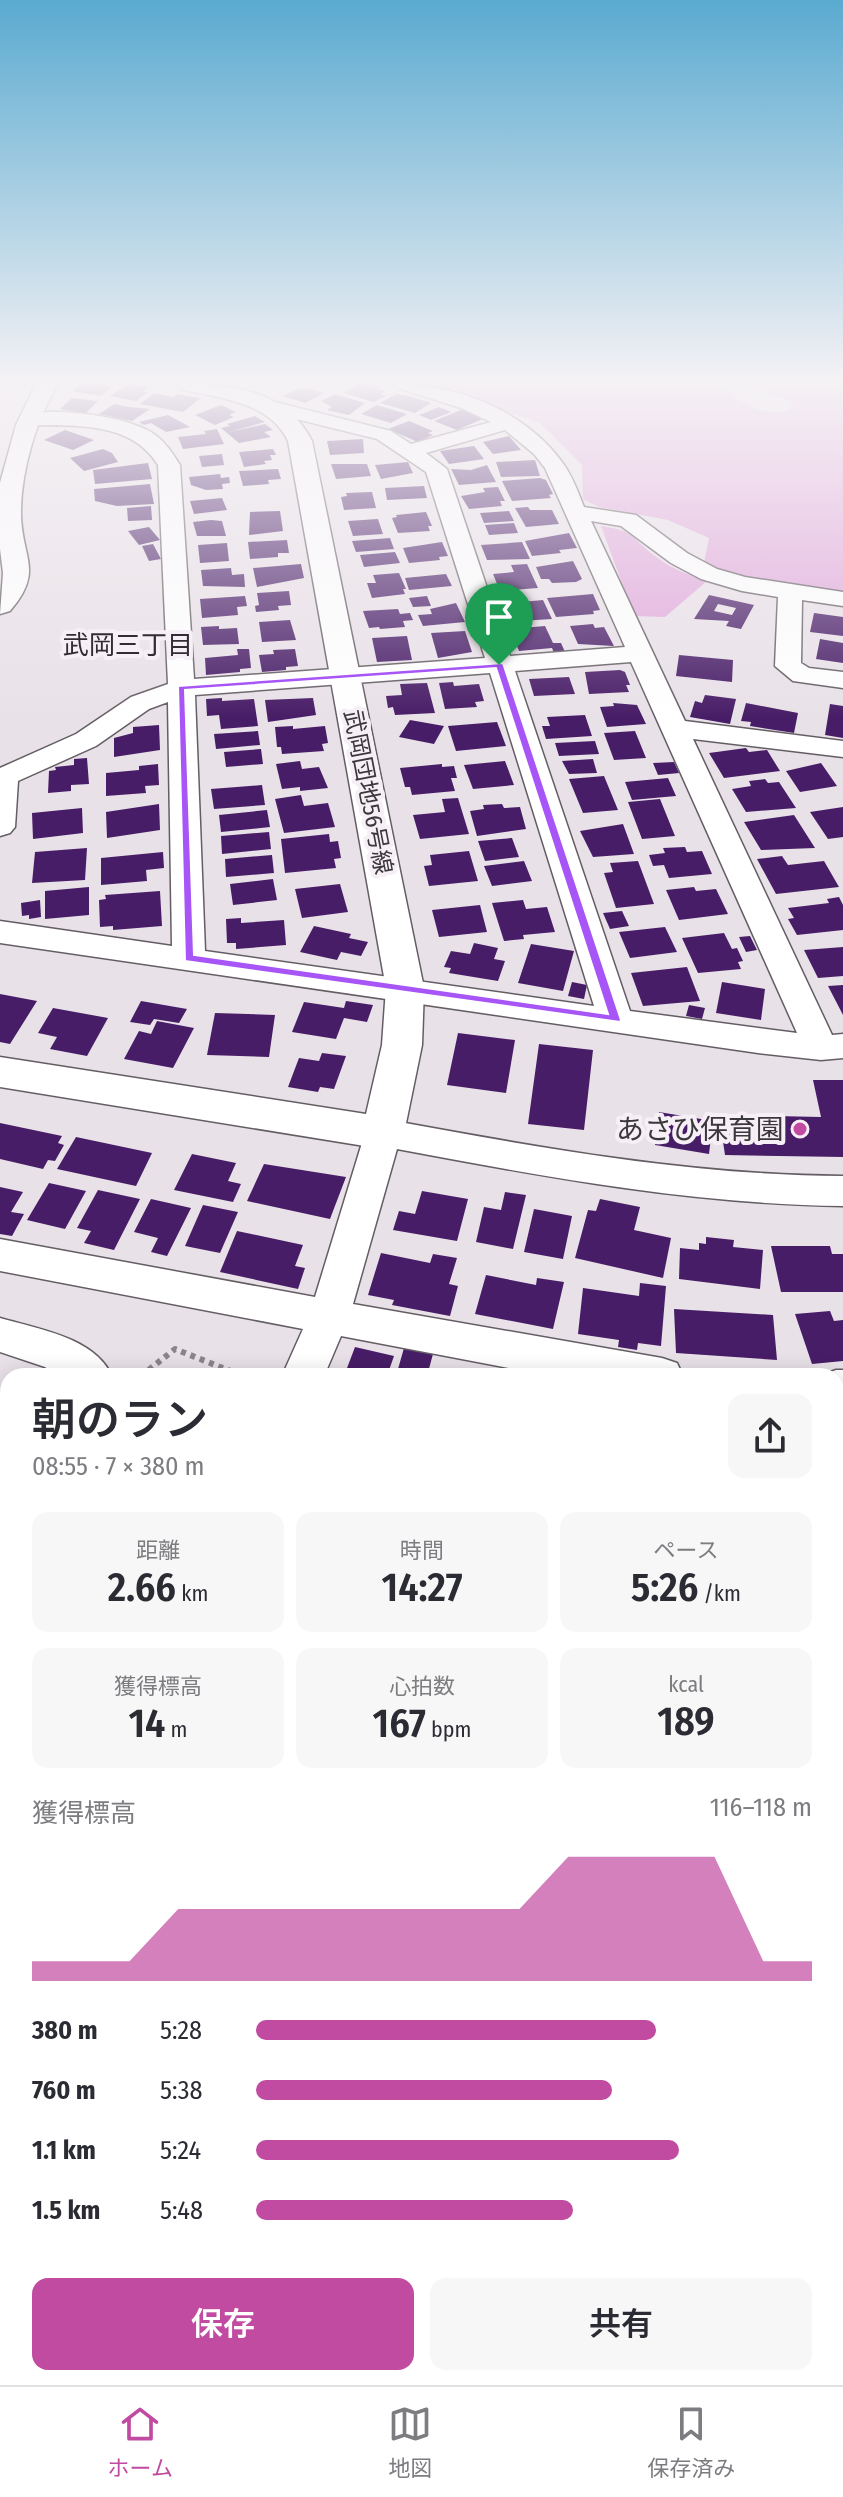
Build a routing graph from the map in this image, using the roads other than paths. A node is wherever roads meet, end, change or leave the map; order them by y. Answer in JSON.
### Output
{"nodes":[{"id":1,"x":12,"y":495,"type":"edge"},
{"id":2,"x":171,"y":495,"type":"edge"},
{"id":3,"x":311,"y":495,"type":"edge"},
{"id":4,"x":444,"y":495,"type":"edge"},
{"id":5,"x":567,"y":495,"type":"edge"},
{"id":6,"x":575,"y":512,"type":"junction"},
{"id":7,"x":790,"y":591,"type":"junction"},
{"id":8,"x":843,"y":599,"type":"edge"},
{"id":9,"x":0,"y":605,"type":"edge"},
{"id":10,"x":640,"y":654,"type":"junction"},
{"id":11,"x":499,"y":665,"type":"junction"},
{"id":12,"x":346,"y":677,"type":"junction"},
{"id":13,"x":843,"y":680,"type":"edge"},
{"id":14,"x":181,"y":688,"type":"junction"},
{"id":15,"x":673,"y":728,"type":"junction"},
{"id":16,"x":843,"y":749,"type":"edge"},
{"id":17,"x":2,"y":777,"type":"edge"},
{"id":18,"x":0,"y":827,"type":"edge"},
{"id":19,"x":0,"y":932,"type":"edge"},
{"id":20,"x":189,"y":958,"type":"junction"},
{"id":21,"x":405,"y":988,"type":"junction"},
{"id":22,"x":616,"y":1020,"type":"junction"},
{"id":23,"x":832,"y":1047,"type":"edge"},
{"id":24,"x":0,"y":1072,"type":"edge"},
{"id":25,"x":383,"y":1133,"type":"junction"},
{"id":26,"x":843,"y":1191,"type":"edge"},
{"id":27,"x":0,"y":1255,"type":"edge"},
{"id":28,"x":329,"y":1317,"type":"junction"},
{"id":29,"x":0,"y":1335,"type":"edge"},
{"id":30,"x":62,"y":1368,"type":"edge"},
{"id":31,"x":307,"y":1368,"type":"edge"},
{"id":32,"x":617,"y":1368,"type":"edge"}],
"edges":[{"from":1,"to":9,"type":"street"},
{"from":2,"to":14,"type":"street"},
{"from":3,"to":12,"type":"street","name":"武岡団地56号線"},
{"from":4,"to":11,"type":"street"},
{"from":5,"to":6,"type":"street"},
{"from":6,"to":7,"type":"street"},
{"from":6,"to":10,"type":"street"},
{"from":7,"to":8,"type":"street"},
{"from":7,"to":13,"type":"street"},
{"from":10,"to":11,"type":"street"},
{"from":10,"to":15,"type":"street"},
{"from":11,"to":12,"type":"street"},
{"from":11,"to":22,"type":"street"},
{"from":12,"to":14,"type":"street"},
{"from":12,"to":21,"type":"street","name":"武岡団地56号線"},
{"from":14,"to":17,"type":"street"},
{"from":14,"to":20,"type":"street"},
{"from":15,"to":16,"type":"street"},
{"from":15,"to":23,"type":"street"},
{"from":17,"to":18,"type":"street"},
{"from":19,"to":20,"type":"street"},
{"from":20,"to":21,"type":"street"},
{"from":21,"to":22,"type":"street"},
{"from":21,"to":25,"type":"street","name":"武岡団地56号線"},
{"from":22,"to":23,"type":"street"},
{"from":24,"to":25,"type":"street"},
{"from":25,"to":26,"type":"street"},
{"from":25,"to":28,"type":"street"},
{"from":27,"to":28,"type":"street"},
{"from":28,"to":31,"type":"street"},
{"from":28,"to":32,"type":"street"},
{"from":29,"to":30,"type":"street"}]}
